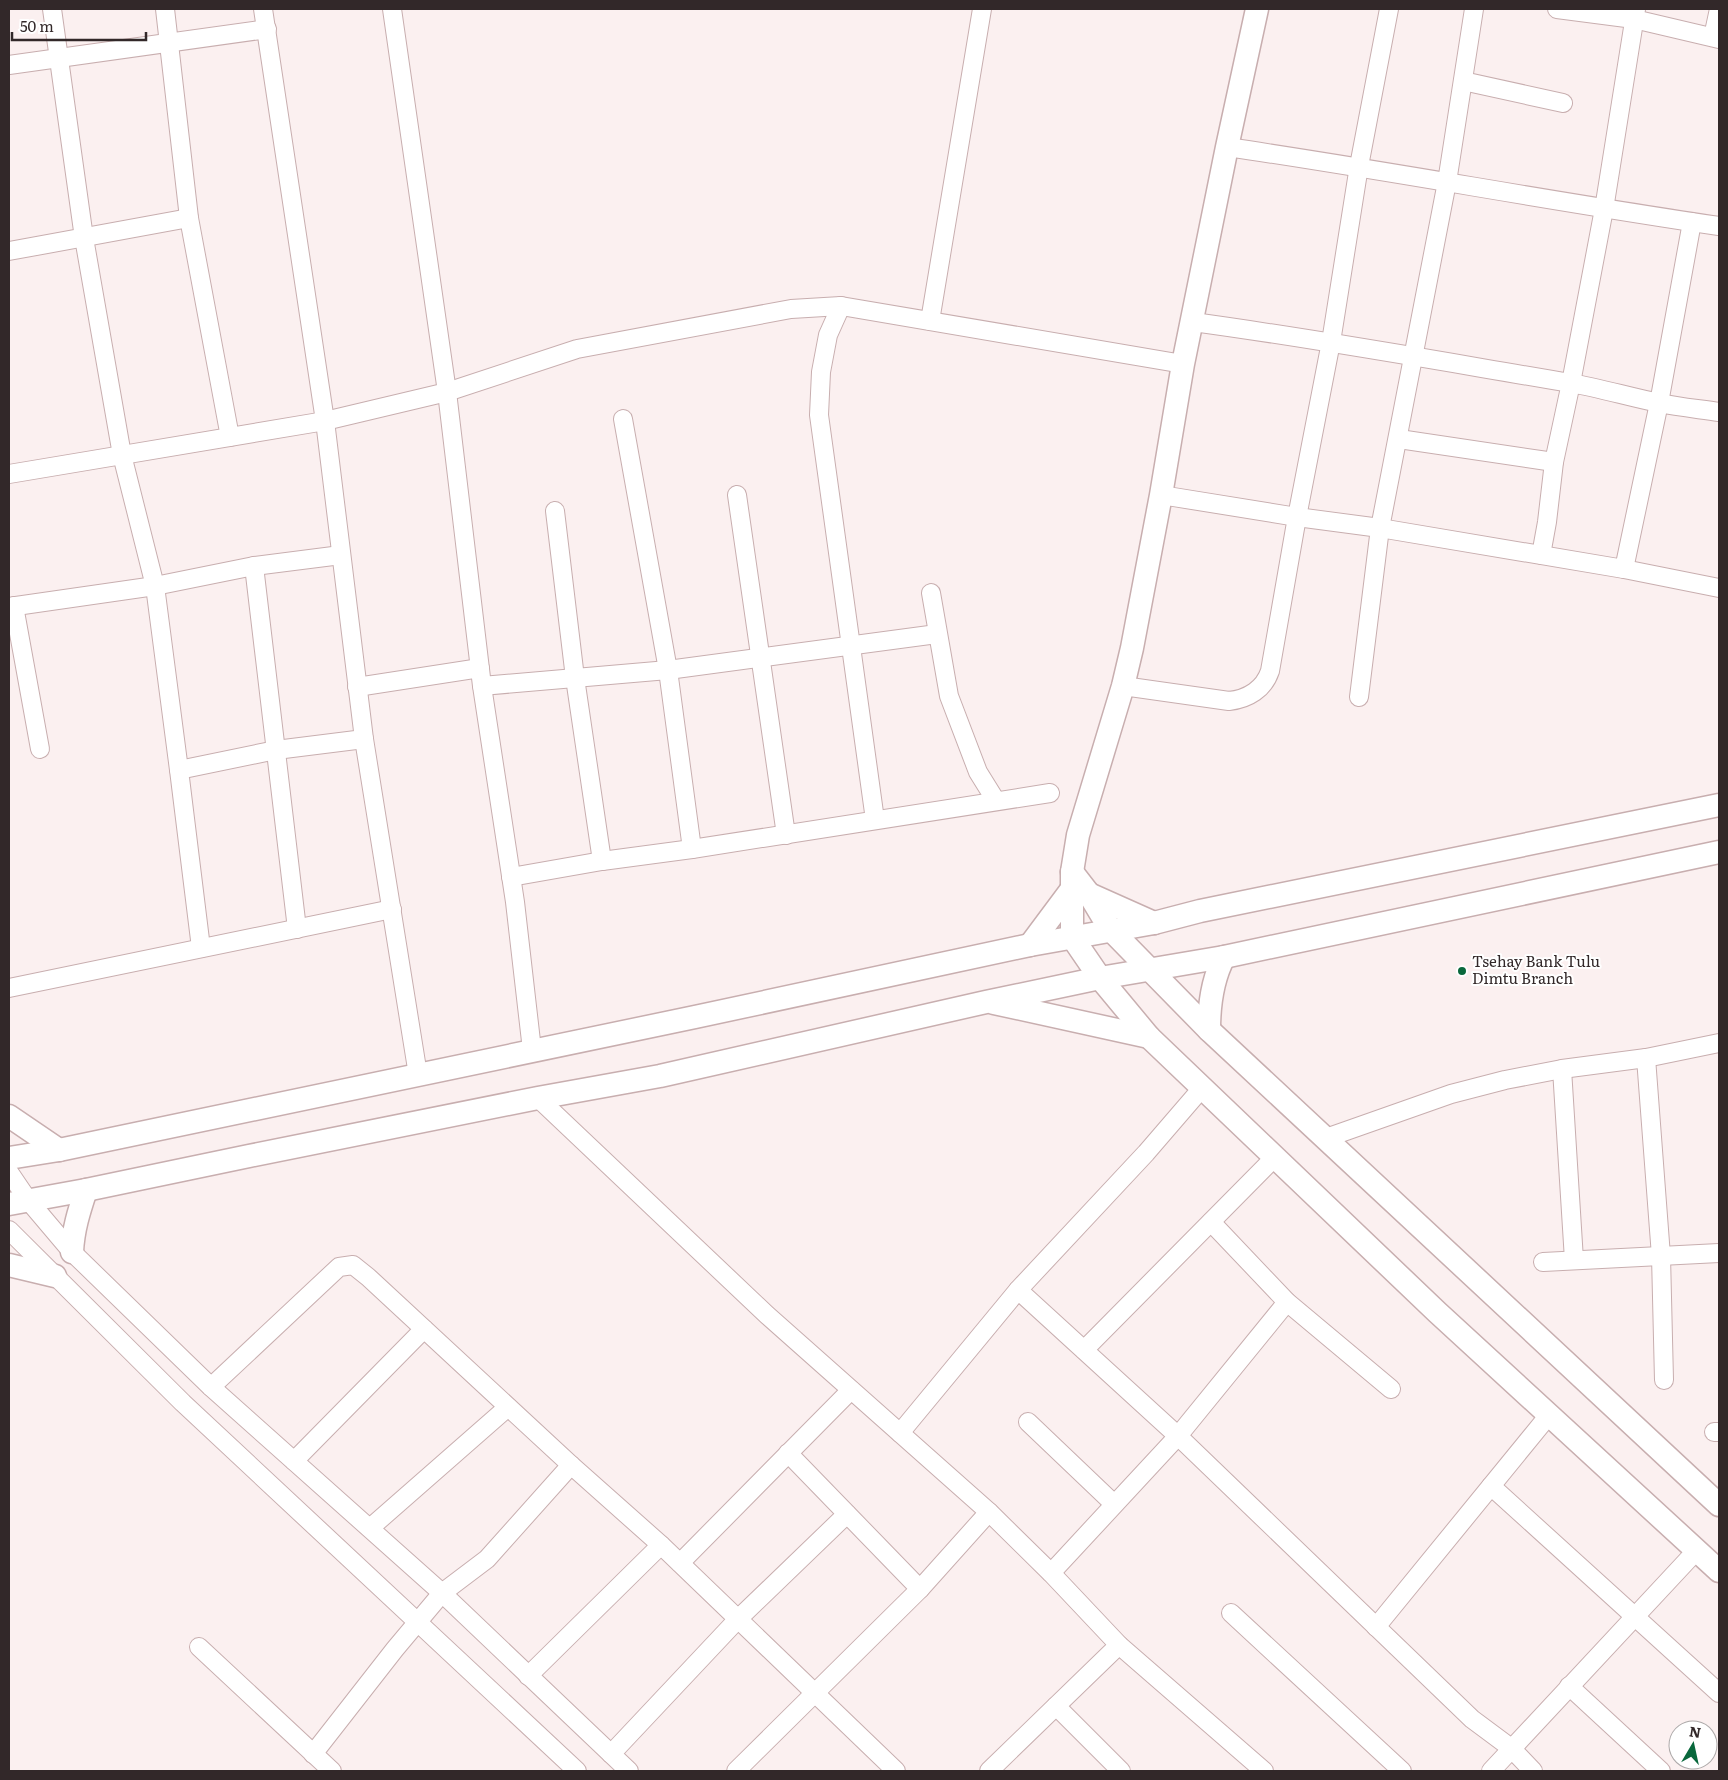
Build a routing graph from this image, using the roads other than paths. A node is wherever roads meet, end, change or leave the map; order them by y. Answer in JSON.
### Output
{"nodes":[{"id":1,"x":52,"y":9,"type":"edge"},
{"id":2,"x":165,"y":9,"type":"edge"},
{"id":3,"x":263,"y":9,"type":"edge"},
{"id":4,"x":392,"y":9,"type":"edge"},
{"id":5,"x":982,"y":9,"type":"edge"},
{"id":6,"x":1256,"y":9,"type":"edge"},
{"id":7,"x":1389,"y":9,"type":"edge"},
{"id":8,"x":1474,"y":9,"type":"edge"},
{"id":9,"x":1557,"y":9,"type":"edge"},
{"id":10,"x":1719,"y":9,"type":"edge"},
{"id":11,"x":1635,"y":14,"type":"edge"},
{"id":12,"x":267,"y":29,"type":"junction"},
{"id":13,"x":1716,"y":38,"type":"edge"},
{"id":14,"x":170,"y":43,"type":"junction"},
{"id":15,"x":58,"y":58,"type":"junction"},
{"id":16,"x":9,"y":65,"type":"edge"},
{"id":17,"x":1462,"y":81,"type":"junction"},
{"id":18,"x":1563,"y":103,"type":"dead end"},
{"id":19,"x":1227,"y":147,"type":"junction"},
{"id":20,"x":1358,"y":166,"type":"junction"},
{"id":21,"x":1447,"y":182,"type":"junction"},
{"id":22,"x":1604,"y":209,"type":"junction"},
{"id":23,"x":190,"y":218,"type":"junction"},
{"id":24,"x":1692,"y":222,"type":"junction"},
{"id":25,"x":1719,"y":226,"type":"edge"},
{"id":26,"x":84,"y":238,"type":"junction"},
{"id":27,"x":9,"y":251,"type":"edge"},
{"id":28,"x":841,"y":306,"type":"junction"},
{"id":29,"x":930,"y":321,"type":"junction"},
{"id":30,"x":1193,"y":322,"type":"junction"},
{"id":31,"x":1331,"y":342,"type":"junction"},
{"id":32,"x":1412,"y":355,"type":"junction"},
{"id":33,"x":1183,"y":364,"type":"junction"},
{"id":34,"x":1571,"y":383,"type":"junction"},
{"id":35,"x":448,"y":392,"type":"junction"},
{"id":36,"x":1659,"y":403,"type":"junction"},
{"id":37,"x":1719,"y":412,"type":"edge"},
{"id":38,"x":623,"y":419,"type":"dead end"},
{"id":39,"x":325,"y":421,"type":"junction"},
{"id":40,"x":230,"y":437,"type":"junction"},
{"id":41,"x":1399,"y":439,"type":"junction"},
{"id":42,"x":122,"y":456,"type":"junction"},
{"id":43,"x":1554,"y":462,"type":"junction"},
{"id":44,"x":9,"y":474,"type":"edge"},
{"id":45,"x":738,"y":494,"type":"dead end"},
{"id":46,"x":1161,"y":495,"type":"junction"},
{"id":47,"x":555,"y":511,"type":"dead end"},
{"id":48,"x":1297,"y":517,"type":"junction"},
{"id":49,"x":1380,"y":528,"type":"junction"},
{"id":50,"x":340,"y":555,"type":"junction"},
{"id":51,"x":1541,"y":555,"type":"junction"},
{"id":52,"x":254,"y":566,"type":"junction"},
{"id":53,"x":1624,"y":569,"type":"junction"},
{"id":54,"x":155,"y":586,"type":"junction"},
{"id":55,"x":1719,"y":588,"type":"edge"},
{"id":56,"x":931,"y":593,"type":"dead end"},
{"id":57,"x":11,"y":606,"type":"edge"},
{"id":58,"x":938,"y":634,"type":"junction"},
{"id":59,"x":852,"y":645,"type":"junction"},
{"id":60,"x":761,"y":657,"type":"junction"},
{"id":61,"x":480,"y":668,"type":"junction"},
{"id":62,"x":668,"y":670,"type":"junction"},
{"id":63,"x":575,"y":678,"type":"junction"},
{"id":64,"x":482,"y":686,"type":"junction"},
{"id":65,"x":1123,"y":686,"type":"junction"},
{"id":66,"x":358,"y":687,"type":"junction"},
{"id":67,"x":1359,"y":697,"type":"dead end"},
{"id":68,"x":364,"y":739,"type":"junction"},
{"id":69,"x":40,"y":749,"type":"dead end"},
{"id":70,"x":276,"y":750,"type":"junction"},
{"id":71,"x":179,"y":770,"type":"junction"},
{"id":72,"x":1050,"y":792,"type":"dead end"},
{"id":73,"x":996,"y":801,"type":"junction"},
{"id":74,"x":1719,"y":805,"type":"edge"},
{"id":75,"x":875,"y":820,"type":"junction"},
{"id":76,"x":786,"y":835,"type":"junction"},
{"id":77,"x":692,"y":849,"type":"junction"},
{"id":78,"x":1719,"y":852,"type":"edge"},
{"id":79,"x":602,"y":861,"type":"junction"},
{"id":80,"x":511,"y":877,"type":"junction"},
{"id":81,"x":1077,"y":885,"type":"junction"},
{"id":82,"x":392,"y":909,"type":"junction"},
{"id":83,"x":1154,"y":923,"type":"junction"},
{"id":84,"x":297,"y":928,"type":"junction"},
{"id":85,"x":1110,"y":930,"type":"junction"},
{"id":86,"x":1072,"y":937,"type":"junction"},
{"id":87,"x":1030,"y":945,"type":"junction"},
{"id":88,"x":201,"y":948,"type":"junction"},
{"id":89,"x":1224,"y":957,"type":"junction"},
{"id":90,"x":1148,"y":970,"type":"junction"},
{"id":91,"x":1100,"y":978,"type":"junction"},
{"id":92,"x":9,"y":988,"type":"edge"},
{"id":93,"x":986,"y":1002,"type":"junction"},
{"id":94,"x":1209,"y":1030,"type":"junction"},
{"id":95,"x":1149,"y":1037,"type":"junction"},
{"id":96,"x":1719,"y":1044,"type":"edge"},
{"id":97,"x":532,"y":1050,"type":"junction"},
{"id":98,"x":1646,"y":1058,"type":"junction"},
{"id":99,"x":1562,"y":1069,"type":"junction"},
{"id":100,"x":418,"y":1075,"type":"junction"},
{"id":101,"x":1202,"y":1088,"type":"junction"},
{"id":102,"x":538,"y":1098,"type":"junction"},
{"id":103,"x":9,"y":1116,"type":"edge"},
{"id":104,"x":1326,"y":1138,"type":"junction"},
{"id":105,"x":59,"y":1150,"type":"junction"},
{"id":106,"x":1275,"y":1157,"type":"junction"},
{"id":107,"x":9,"y":1158,"type":"edge"},
{"id":108,"x":9,"y":1172,"type":"edge"},
{"id":109,"x":86,"y":1190,"type":"junction"},
{"id":110,"x":18,"y":1202,"type":"edge"},
{"id":111,"x":1211,"y":1222,"type":"junction"},
{"id":112,"x":9,"y":1230,"type":"edge"},
{"id":113,"x":72,"y":1252,"type":"junction"},
{"id":114,"x":1719,"y":1253,"type":"edge"},
{"id":115,"x":1661,"y":1256,"type":"junction"},
{"id":116,"x":1574,"y":1260,"type":"junction"},
{"id":117,"x":1543,"y":1262,"type":"dead end"},
{"id":118,"x":9,"y":1265,"type":"edge"},
{"id":119,"x":55,"y":1276,"type":"junction"},
{"id":120,"x":1018,"y":1290,"type":"junction"},
{"id":121,"x":1287,"y":1302,"type":"junction"},
{"id":122,"x":424,"y":1329,"type":"junction"},
{"id":123,"x":1084,"y":1350,"type":"junction"},
{"id":124,"x":1664,"y":1380,"type":"dead end"},
{"id":125,"x":211,"y":1387,"type":"junction"},
{"id":126,"x":1391,"y":1389,"type":"dead end"},
{"id":127,"x":851,"y":1390,"type":"junction"},
{"id":128,"x":508,"y":1407,"type":"junction"},
{"id":129,"x":1549,"y":1415,"type":"junction"},
{"id":130,"x":1028,"y":1422,"type":"dead end"},
{"id":131,"x":900,"y":1433,"type":"junction"},
{"id":132,"x":1178,"y":1436,"type":"junction"},
{"id":133,"x":788,"y":1454,"type":"junction"},
{"id":134,"x":294,"y":1461,"type":"junction"},
{"id":135,"x":571,"y":1465,"type":"junction"},
{"id":136,"x":1491,"y":1486,"type":"junction"},
{"id":137,"x":1114,"y":1504,"type":"junction"},
{"id":138,"x":1719,"y":1505,"type":"edge"},
{"id":139,"x":989,"y":1512,"type":"junction"},
{"id":140,"x":847,"y":1514,"type":"junction"},
{"id":141,"x":370,"y":1528,"type":"junction"},
{"id":142,"x":661,"y":1545,"type":"junction"},
{"id":143,"x":1697,"y":1550,"type":"junction"},
{"id":144,"x":680,"y":1563,"type":"junction"},
{"id":145,"x":1719,"y":1570,"type":"edge"},
{"id":146,"x":1051,"y":1573,"type":"junction"},
{"id":147,"x":920,"y":1589,"type":"junction"},
{"id":148,"x":442,"y":1593,"type":"junction"},
{"id":149,"x":1231,"y":1613,"type":"dead end"},
{"id":150,"x":1634,"y":1616,"type":"junction"},
{"id":151,"x":738,"y":1619,"type":"junction"},
{"id":152,"x":417,"y":1623,"type":"junction"},
{"id":153,"x":1376,"y":1627,"type":"junction"},
{"id":154,"x":1119,"y":1645,"type":"junction"},
{"id":155,"x":200,"y":1647,"type":"dead end"},
{"id":156,"x":528,"y":1676,"type":"junction"},
{"id":157,"x":1569,"y":1686,"type":"junction"},
{"id":158,"x":815,"y":1692,"type":"junction"},
{"id":159,"x":1719,"y":1693,"type":"edge"},
{"id":160,"x":1056,"y":1706,"type":"junction"},
{"id":161,"x":1511,"y":1748,"type":"junction"},
{"id":162,"x":314,"y":1754,"type":"junction"},
{"id":163,"x":611,"y":1754,"type":"junction"},
{"id":164,"x":887,"y":1768,"type":"edge"},
{"id":165,"x":1258,"y":1769,"type":"edge"},
{"id":166,"x":332,"y":1771,"type":"edge"},
{"id":167,"x":577,"y":1771,"type":"edge"},
{"id":168,"x":629,"y":1771,"type":"edge"},
{"id":169,"x":736,"y":1771,"type":"edge"},
{"id":170,"x":989,"y":1771,"type":"edge"},
{"id":171,"x":1121,"y":1771,"type":"edge"},
{"id":172,"x":1402,"y":1771,"type":"edge"},
{"id":173,"x":1491,"y":1771,"type":"edge"},
{"id":174,"x":1534,"y":1771,"type":"edge"},
{"id":175,"x":1661,"y":1771,"type":"edge"}],
"edges":[{"from":1,"to":15,"type":"street"},
{"from":2,"to":14,"type":"street"},
{"from":3,"to":12,"type":"street"},
{"from":4,"to":35,"type":"street"},
{"from":5,"to":29,"type":"street"},
{"from":6,"to":19,"type":"main road"},
{"from":7,"to":20,"type":"street"},
{"from":8,"to":17,"type":"street"},
{"from":9,"to":11,"type":"street"},
{"from":10,"to":13,"type":"street"},
{"from":11,"to":13,"type":"street"},
{"from":11,"to":22,"type":"street"},
{"from":12,"to":14,"type":"street"},
{"from":12,"to":39,"type":"street"},
{"from":14,"to":15,"type":"street"},
{"from":14,"to":23,"type":"street"},
{"from":15,"to":16,"type":"street"},
{"from":15,"to":26,"type":"street"},
{"from":17,"to":18,"type":"street"},
{"from":17,"to":21,"type":"street"},
{"from":19,"to":20,"type":"street"},
{"from":19,"to":30,"type":"main road"},
{"from":20,"to":21,"type":"street"},
{"from":20,"to":31,"type":"street"},
{"from":21,"to":22,"type":"street"},
{"from":21,"to":32,"type":"street"},
{"from":22,"to":24,"type":"street"},
{"from":22,"to":34,"type":"street"},
{"from":23,"to":26,"type":"street"},
{"from":23,"to":40,"type":"street"},
{"from":24,"to":25,"type":"street"},
{"from":24,"to":36,"type":"street"},
{"from":26,"to":27,"type":"street"},
{"from":26,"to":42,"type":"street"},
{"from":28,"to":29,"type":"street"},
{"from":28,"to":35,"type":"street"},
{"from":28,"to":59,"type":"street"},
{"from":29,"to":33,"type":"street"},
{"from":30,"to":31,"type":"street"},
{"from":30,"to":33,"type":"main road"},
{"from":31,"to":32,"type":"street"},
{"from":31,"to":48,"type":"street"},
{"from":32,"to":34,"type":"street"},
{"from":32,"to":41,"type":"street"},
{"from":33,"to":46,"type":"main road"},
{"from":34,"to":36,"type":"street"},
{"from":34,"to":43,"type":"street"},
{"from":35,"to":39,"type":"street"},
{"from":35,"to":61,"type":"street"},
{"from":36,"to":37,"type":"street"},
{"from":36,"to":53,"type":"street"},
{"from":38,"to":62,"type":"street"},
{"from":39,"to":40,"type":"street"},
{"from":39,"to":50,"type":"street"},
{"from":40,"to":42,"type":"street"},
{"from":41,"to":43,"type":"street"},
{"from":41,"to":49,"type":"street"},
{"from":42,"to":44,"type":"street"},
{"from":42,"to":54,"type":"street"},
{"from":43,"to":51,"type":"street"},
{"from":45,"to":60,"type":"street"},
{"from":46,"to":48,"type":"street"},
{"from":46,"to":65,"type":"main road"},
{"from":47,"to":63,"type":"street"},
{"from":48,"to":49,"type":"street"},
{"from":48,"to":65,"type":"street"},
{"from":49,"to":51,"type":"street"},
{"from":49,"to":67,"type":"street"},
{"from":50,"to":52,"type":"street"},
{"from":50,"to":66,"type":"street"},
{"from":51,"to":53,"type":"street"},
{"from":52,"to":54,"type":"street"},
{"from":52,"to":70,"type":"street"},
{"from":53,"to":55,"type":"street"},
{"from":54,"to":57,"type":"street"},
{"from":54,"to":71,"type":"street"},
{"from":56,"to":58,"type":"street"},
{"from":57,"to":69,"type":"street"},
{"from":58,"to":59,"type":"street"},
{"from":58,"to":73,"type":"street"},
{"from":59,"to":60,"type":"street"},
{"from":59,"to":75,"type":"street"},
{"from":60,"to":62,"type":"street"},
{"from":60,"to":76,"type":"street"},
{"from":61,"to":64,"type":"street"},
{"from":61,"to":66,"type":"street"},
{"from":62,"to":63,"type":"street"},
{"from":62,"to":77,"type":"street"},
{"from":63,"to":64,"type":"street"},
{"from":63,"to":79,"type":"street"},
{"from":64,"to":80,"type":"street"},
{"from":65,"to":81,"type":"main road"},
{"from":66,"to":68,"type":"street"},
{"from":68,"to":70,"type":"street"},
{"from":68,"to":82,"type":"street"},
{"from":70,"to":71,"type":"street"},
{"from":70,"to":84,"type":"street"},
{"from":71,"to":88,"type":"street"},
{"from":72,"to":73,"type":"street"},
{"from":73,"to":75,"type":"street"},
{"from":74,"to":83,"type":"main road"},
{"from":75,"to":76,"type":"street"},
{"from":76,"to":77,"type":"street"},
{"from":77,"to":79,"type":"street"},
{"from":78,"to":89,"type":"main road"},
{"from":79,"to":80,"type":"street"},
{"from":80,"to":97,"type":"street"},
{"from":81,"to":83,"type":"main road"},
{"from":81,"to":85,"type":"main road"},
{"from":81,"to":86,"type":"main road"},
{"from":81,"to":87,"type":"main road"},
{"from":82,"to":84,"type":"street"},
{"from":82,"to":100,"type":"street"},
{"from":83,"to":85,"type":"main road"},
{"from":84,"to":88,"type":"street"},
{"from":85,"to":86,"type":"main road"},
{"from":85,"to":90,"type":"main road"},
{"from":86,"to":87,"type":"main road"},
{"from":86,"to":91,"type":"main road"},
{"from":87,"to":97,"type":"main road"},
{"from":88,"to":92,"type":"street"},
{"from":89,"to":90,"type":"main road"},
{"from":89,"to":94,"type":"main road"},
{"from":90,"to":91,"type":"main road"},
{"from":90,"to":94,"type":"main road"},
{"from":91,"to":93,"type":"main road"},
{"from":91,"to":95,"type":"main road"},
{"from":93,"to":95,"type":"main road"},
{"from":93,"to":102,"type":"main road"},
{"from":94,"to":104,"type":"main road"},
{"from":95,"to":101,"type":"main road"},
{"from":96,"to":98,"type":"street"},
{"from":97,"to":100,"type":"main road"},
{"from":98,"to":99,"type":"street"},
{"from":98,"to":115,"type":"street"},
{"from":99,"to":104,"type":"street"},
{"from":99,"to":116,"type":"street"},
{"from":100,"to":105,"type":"main road"},
{"from":101,"to":106,"type":"main road"},
{"from":101,"to":120,"type":"street"},
{"from":102,"to":109,"type":"main road"},
{"from":102,"to":127,"type":"street"},
{"from":103,"to":105,"type":"main road"},
{"from":104,"to":138,"type":"main road"},
{"from":105,"to":107,"type":"main road"},
{"from":106,"to":111,"type":"street"},
{"from":106,"to":129,"type":"main road"},
{"from":108,"to":110,"type":"street"},
{"from":109,"to":110,"type":"main road"},
{"from":109,"to":113,"type":"main road"},
{"from":110,"to":113,"type":"street"},
{"from":111,"to":121,"type":"street"},
{"from":111,"to":123,"type":"street"},
{"from":112,"to":119,"type":"street"},
{"from":113,"to":125,"type":"street"},
{"from":114,"to":115,"type":"street"},
{"from":115,"to":116,"type":"street"},
{"from":115,"to":124,"type":"street"},
{"from":116,"to":117,"type":"street"},
{"from":118,"to":119,"type":"main road"},
{"from":119,"to":152,"type":"street"},
{"from":120,"to":123,"type":"street"},
{"from":120,"to":131,"type":"street"},
{"from":121,"to":126,"type":"street"},
{"from":121,"to":132,"type":"street"},
{"from":122,"to":125,"type":"street"},
{"from":122,"to":128,"type":"street"},
{"from":122,"to":134,"type":"street"},
{"from":123,"to":132,"type":"street"},
{"from":125,"to":134,"type":"street"},
{"from":127,"to":131,"type":"street"},
{"from":127,"to":133,"type":"street"},
{"from":128,"to":135,"type":"street"},
{"from":128,"to":141,"type":"street"},
{"from":129,"to":136,"type":"street"},
{"from":129,"to":143,"type":"main road"},
{"from":130,"to":137,"type":"street"},
{"from":131,"to":139,"type":"street"},
{"from":132,"to":137,"type":"street"},
{"from":132,"to":153,"type":"street"},
{"from":133,"to":140,"type":"street"},
{"from":133,"to":144,"type":"street"},
{"from":134,"to":141,"type":"street"},
{"from":135,"to":142,"type":"street"},
{"from":135,"to":148,"type":"street"},
{"from":136,"to":150,"type":"street"},
{"from":136,"to":153,"type":"street"},
{"from":137,"to":146,"type":"street"},
{"from":139,"to":146,"type":"street"},
{"from":139,"to":147,"type":"street"},
{"from":140,"to":147,"type":"street"},
{"from":140,"to":151,"type":"street"},
{"from":141,"to":148,"type":"street"},
{"from":142,"to":144,"type":"street"},
{"from":142,"to":156,"type":"street"},
{"from":143,"to":145,"type":"main road"},
{"from":143,"to":150,"type":"street"},
{"from":144,"to":151,"type":"street"},
{"from":146,"to":154,"type":"street"},
{"from":147,"to":158,"type":"street"},
{"from":148,"to":152,"type":"street"},
{"from":148,"to":156,"type":"street"},
{"from":149,"to":172,"type":"street"},
{"from":150,"to":157,"type":"street"},
{"from":150,"to":159,"type":"street"},
{"from":151,"to":158,"type":"street"},
{"from":151,"to":163,"type":"street"},
{"from":152,"to":162,"type":"street"},
{"from":152,"to":167,"type":"street"},
{"from":153,"to":161,"type":"street"},
{"from":154,"to":160,"type":"street"},
{"from":154,"to":165,"type":"street"},
{"from":155,"to":162,"type":"street"},
{"from":156,"to":163,"type":"street"},
{"from":157,"to":161,"type":"street"},
{"from":157,"to":175,"type":"street"},
{"from":158,"to":164,"type":"street"},
{"from":158,"to":169,"type":"street"},
{"from":160,"to":170,"type":"street"},
{"from":160,"to":171,"type":"street"},
{"from":161,"to":173,"type":"street"},
{"from":161,"to":174,"type":"street"},
{"from":162,"to":166,"type":"street"},
{"from":163,"to":168,"type":"street"}]}
